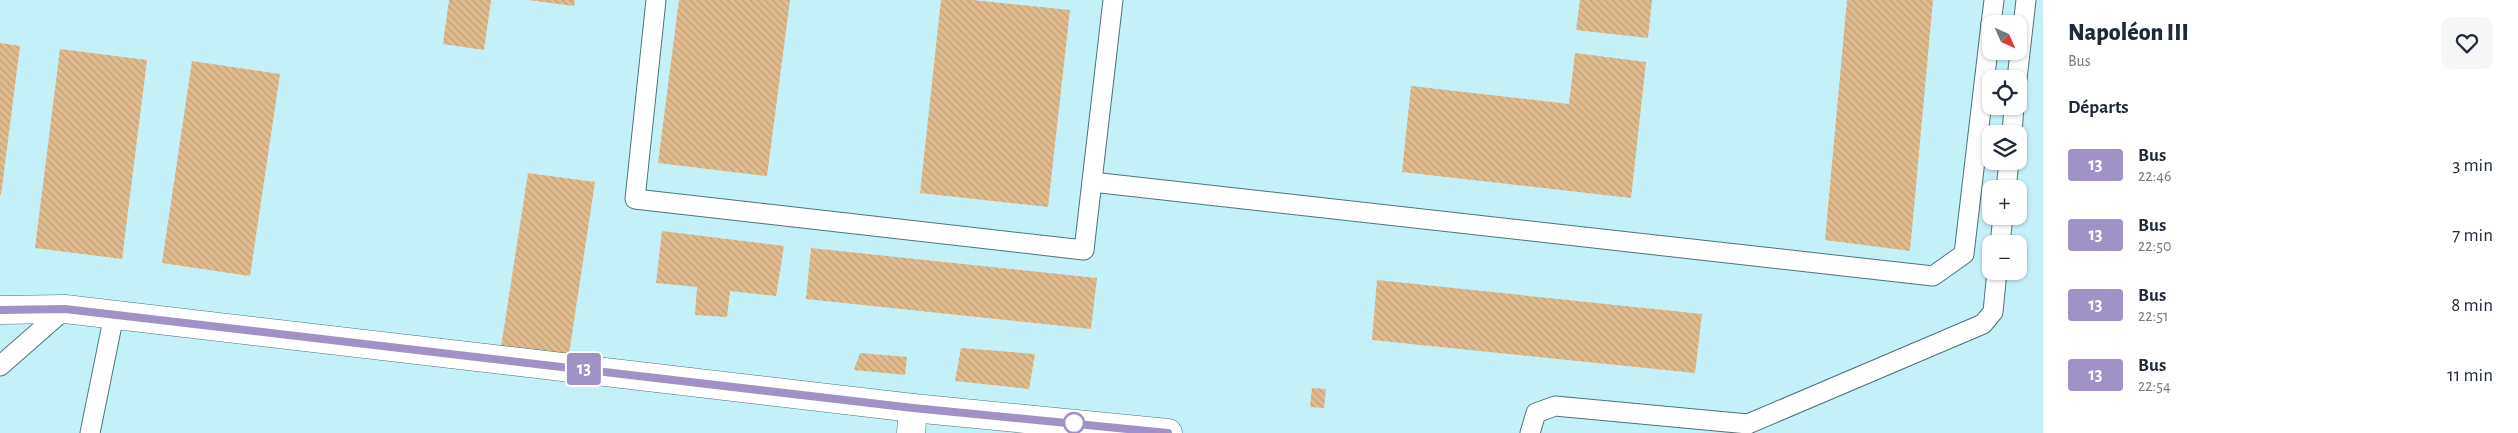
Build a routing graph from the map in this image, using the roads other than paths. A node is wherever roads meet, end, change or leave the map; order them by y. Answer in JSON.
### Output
{"nodes":[{"id":1,"x":656,"y":0,"type":"edge"},
{"id":2,"x":1113,"y":0,"type":"edge"},
{"id":3,"x":1994,"y":0,"type":"edge"},
{"id":4,"x":2026,"y":0,"type":"edge"},
{"id":5,"x":1992,"y":15,"type":"edge"},
{"id":6,"x":1987,"y":60,"type":"edge"},
{"id":7,"x":2018,"y":70,"type":"edge"},
{"id":8,"x":1092,"y":182,"type":"junction"},
{"id":9,"x":1996,"y":280,"type":"edge"},
{"id":10,"x":65,"y":309,"type":"junction"},
{"id":11,"x":0,"y":310,"type":"edge"},
{"id":12,"x":114,"y":315,"type":"junction"},
{"id":13,"x":0,"y":366,"type":"edge"},
{"id":14,"x":912,"y":420,"type":"edge"},
{"id":15,"x":90,"y":433,"type":"edge"},
{"id":16,"x":1168,"y":433,"type":"edge"},
{"id":17,"x":1530,"y":433,"type":"edge"}],
"edges":[{"from":1,"to":8,"type":"lane"},
{"from":2,"to":8,"type":"lane"},
{"from":3,"to":5,"type":"lane"},
{"from":4,"to":7,"type":"lane"},
{"from":6,"to":8,"type":"lane"},
{"from":9,"to":17,"type":"lane"},
{"from":10,"to":11,"type":"street"},
{"from":10,"to":12,"type":"street"},
{"from":10,"to":13,"type":"lane"},
{"from":12,"to":14,"type":"street"},
{"from":12,"to":15,"type":"lane"},
{"from":14,"to":16,"type":"street"}]}
